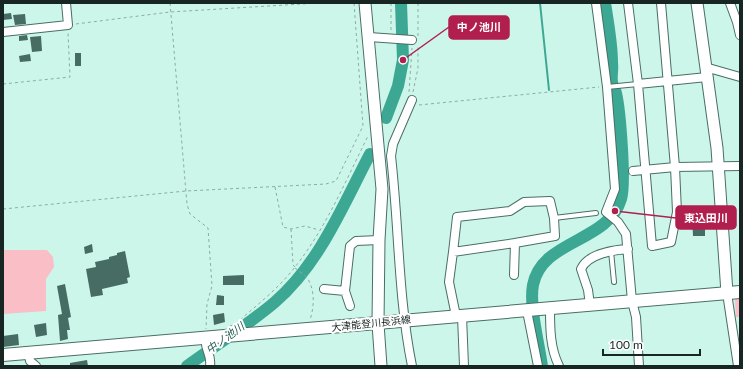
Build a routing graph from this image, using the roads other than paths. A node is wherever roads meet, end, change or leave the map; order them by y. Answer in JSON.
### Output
{"nodes":[{"id":1,"x":66,"y":3,"type":"edge"},
{"id":2,"x":365,"y":3,"type":"edge"},
{"id":3,"x":596,"y":3,"type":"edge"},
{"id":4,"x":628,"y":3,"type":"edge"},
{"id":5,"x":661,"y":3,"type":"edge"},
{"id":6,"x":697,"y":3,"type":"edge"},
{"id":7,"x":730,"y":3,"type":"edge"},
{"id":8,"x":739,"y":22,"type":"edge"},
{"id":9,"x":3,"y":32,"type":"edge"},
{"id":10,"x":740,"y":35,"type":"edge"},
{"id":11,"x":369,"y":37,"type":"junction"},
{"id":12,"x":416,"y":41,"type":"road end"},
{"id":13,"x":706,"y":72,"type":"junction"},
{"id":14,"x":740,"y":77,"type":"edge"},
{"id":15,"x":669,"y":82,"type":"junction"},
{"id":16,"x":638,"y":84,"type":"junction"},
{"id":17,"x":608,"y":86,"type":"junction"},
{"id":18,"x":412,"y":100,"type":"road end"},
{"id":19,"x":740,"y":166,"type":"edge"},
{"id":20,"x":676,"y":167,"type":"junction"},
{"id":21,"x":718,"y":167,"type":"junction"},
{"id":22,"x":646,"y":170,"type":"junction"},
{"id":23,"x":633,"y":171,"type":"dead end"},
{"id":24,"x":596,"y":213,"type":"dead end"},
{"id":25,"x":554,"y":218,"type":"junction"},
{"id":26,"x":379,"y":240,"type":"junction"},
{"id":27,"x":514,"y":243,"type":"junction"},
{"id":28,"x":628,"y":249,"type":"junction"},
{"id":29,"x":611,"y":251,"type":"junction"},
{"id":30,"x":453,"y":252,"type":"junction"},
{"id":31,"x":514,"y":275,"type":"dead end"},
{"id":32,"x":614,"y":282,"type":"dead end"},
{"id":33,"x":324,"y":289,"type":"dead end"},
{"id":34,"x":345,"y":291,"type":"junction"},
{"id":35,"x":740,"y":292,"type":"edge"},
{"id":36,"x":726,"y":293,"type":"junction"},
{"id":37,"x":632,"y":301,"type":"junction"},
{"id":38,"x":590,"y":305,"type":"junction"},
{"id":39,"x":350,"y":306,"type":"dead end"},
{"id":40,"x":546,"y":309,"type":"junction"},
{"id":41,"x":528,"y":310,"type":"junction"},
{"id":42,"x":459,"y":316,"type":"junction"},
{"id":43,"x":403,"y":320,"type":"junction"},
{"id":44,"x":378,"y":324,"type":"junction"},
{"id":45,"x":208,"y":341,"type":"junction"},
{"id":46,"x":28,"y":352,"type":"junction"},
{"id":47,"x":3,"y":356,"type":"edge"},
{"id":48,"x":36,"y":366,"type":"edge"},
{"id":49,"x":210,"y":366,"type":"edge"},
{"id":50,"x":381,"y":366,"type":"edge"},
{"id":51,"x":412,"y":366,"type":"edge"},
{"id":52,"x":464,"y":366,"type":"edge"},
{"id":53,"x":538,"y":366,"type":"edge"},
{"id":54,"x":559,"y":366,"type":"edge"},
{"id":55,"x":639,"y":366,"type":"edge"},
{"id":56,"x":738,"y":366,"type":"edge"}],
"edges":[{"from":1,"to":9,"type":"street"},
{"from":2,"to":11,"type":"street"},
{"from":3,"to":17,"type":"street"},
{"from":4,"to":16,"type":"street"},
{"from":5,"to":15,"type":"street"},
{"from":6,"to":13,"type":"street"},
{"from":7,"to":8,"type":"street"},
{"from":8,"to":10,"type":"street"},
{"from":11,"to":12,"type":"street"},
{"from":11,"to":26,"type":"street"},
{"from":13,"to":14,"type":"street"},
{"from":13,"to":15,"type":"street"},
{"from":13,"to":21,"type":"street"},
{"from":15,"to":16,"type":"street"},
{"from":15,"to":20,"type":"street"},
{"from":16,"to":17,"type":"lane"},
{"from":16,"to":22,"type":"street"},
{"from":17,"to":28,"type":"street"},
{"from":18,"to":43,"type":"street"},
{"from":19,"to":21,"type":"street"},
{"from":20,"to":21,"type":"street"},
{"from":20,"to":22,"type":"street"},
{"from":20,"to":22,"type":"street"},
{"from":21,"to":36,"type":"street"},
{"from":22,"to":23,"type":"street"},
{"from":24,"to":25,"type":"lane"},
{"from":25,"to":27,"type":"street"},
{"from":25,"to":30,"type":"street"},
{"from":26,"to":34,"type":"street"},
{"from":26,"to":44,"type":"street"},
{"from":27,"to":30,"type":"street"},
{"from":27,"to":31,"type":"street"},
{"from":28,"to":29,"type":"street"},
{"from":28,"to":37,"type":"street"},
{"from":29,"to":32,"type":"lane"},
{"from":29,"to":38,"type":"street"},
{"from":30,"to":42,"type":"street"},
{"from":33,"to":34,"type":"street"},
{"from":34,"to":39,"type":"street"},
{"from":35,"to":36,"type":"main road","name":"大津能登川長浜線"},
{"from":36,"to":37,"type":"main road","name":"大津能登川長浜線"},
{"from":36,"to":56,"type":"street"},
{"from":37,"to":38,"type":"main road","name":"大津能登川長浜線"},
{"from":37,"to":55,"type":"street"},
{"from":38,"to":40,"type":"main road","name":"大津能登川長浜線"},
{"from":40,"to":41,"type":"main road","name":"大津能登川長浜線"},
{"from":40,"to":54,"type":"street"},
{"from":41,"to":42,"type":"main road","name":"大津能登川長浜線"},
{"from":41,"to":53,"type":"street"},
{"from":42,"to":43,"type":"main road","name":"大津能登川長浜線"},
{"from":42,"to":52,"type":"street"},
{"from":43,"to":44,"type":"main road","name":"大津能登川長浜線"},
{"from":43,"to":51,"type":"street"},
{"from":44,"to":45,"type":"main road","name":"大津能登川長浜線"},
{"from":44,"to":50,"type":"street"},
{"from":45,"to":46,"type":"main road","name":"大津能登川長浜線"},
{"from":45,"to":49,"type":"street"},
{"from":46,"to":47,"type":"main road","name":"大津能登川長浜線"},
{"from":46,"to":48,"type":"street"}]}
